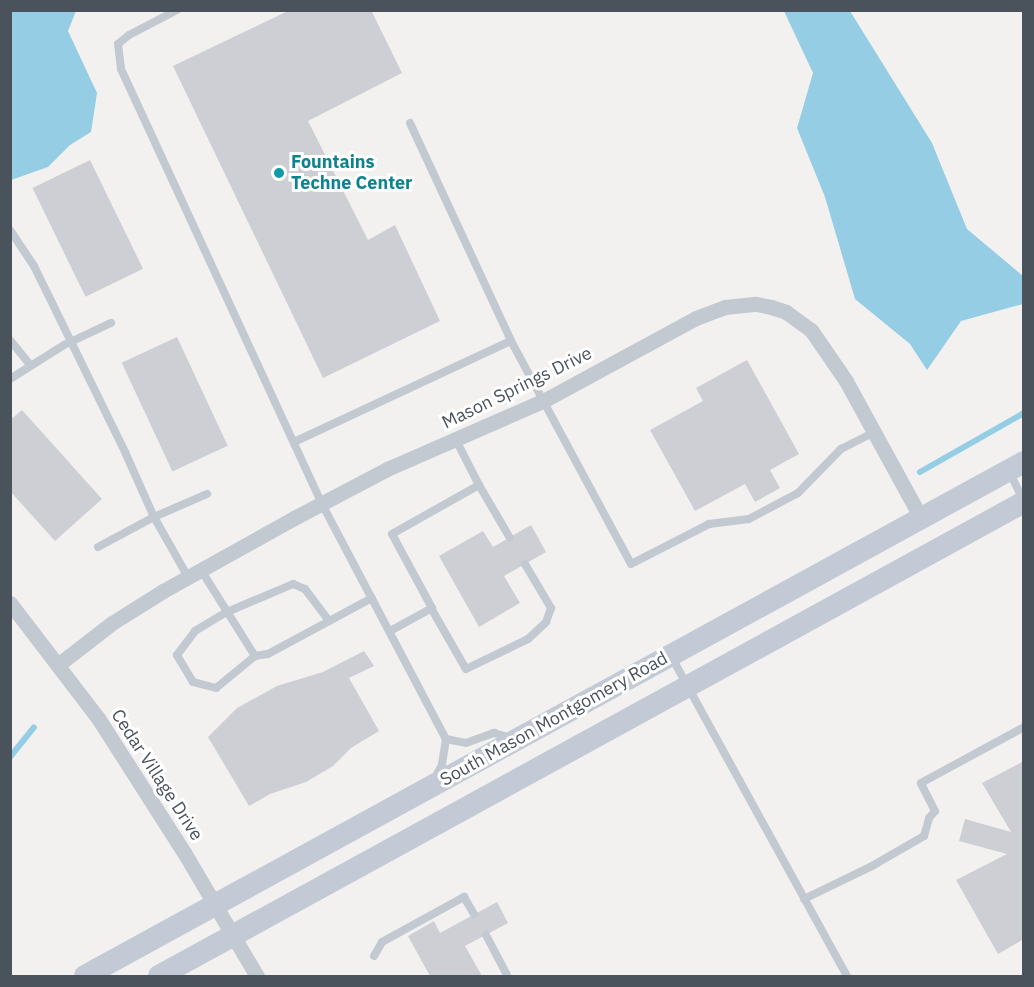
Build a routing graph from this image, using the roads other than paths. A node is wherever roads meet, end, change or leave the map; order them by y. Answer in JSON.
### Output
{"nodes":[{"id":1,"x":177,"y":10,"type":"edge"},
{"id":2,"x":410,"y":123,"type":"dead end"},
{"id":3,"x":10,"y":230,"type":"edge"},
{"id":4,"x":111,"y":323,"type":"dead end"},
{"id":5,"x":10,"y":340,"type":"edge"},
{"id":6,"x":511,"y":341,"type":"junction"},
{"id":7,"x":71,"y":342,"type":"junction"},
{"id":8,"x":30,"y":365,"type":"junction"},
{"id":9,"x":10,"y":379,"type":"edge"},
{"id":10,"x":543,"y":401,"type":"junction"},
{"id":11,"x":873,"y":432,"type":"junction"},
{"id":12,"x":456,"y":440,"type":"junction"},
{"id":13,"x":294,"y":442,"type":"junction"},
{"id":14,"x":1016,"y":466,"type":"edge"},
{"id":15,"x":479,"y":485,"type":"junction"},
{"id":16,"x":207,"y":494,"type":"dead end"},
{"id":17,"x":1023,"y":502,"type":"edge"},
{"id":18,"x":322,"y":504,"type":"junction"},
{"id":19,"x":154,"y":517,"type":"junction"},
{"id":20,"x":921,"y":518,"type":"junction"},
{"id":21,"x":510,"y":538,"type":"dead end"},
{"id":22,"x":99,"y":547,"type":"dead end"},
{"id":23,"x":525,"y":564,"type":"dead end"},
{"id":24,"x":194,"y":573,"type":"junction"},
{"id":25,"x":372,"y":598,"type":"junction"},
{"id":26,"x":10,"y":603,"type":"edge"},
{"id":27,"x":431,"y":608,"type":"junction"},
{"id":28,"x":227,"y":612,"type":"junction"},
{"id":29,"x":329,"y":621,"type":"junction"},
{"id":30,"x":390,"y":631,"type":"junction"},
{"id":31,"x":671,"y":655,"type":"junction"},
{"id":32,"x":255,"y":656,"type":"junction"},
{"id":33,"x":59,"y":664,"type":"junction"},
{"id":34,"x":688,"y":686,"type":"junction"},
{"id":35,"x":1023,"y":728,"type":"edge"},
{"id":36,"x":446,"y":739,"type":"junction"},
{"id":37,"x":517,"y":740,"type":"junction"},
{"id":38,"x":430,"y":788,"type":"junction"},
{"id":39,"x":804,"y":899,"type":"junction"},
{"id":40,"x":215,"y":905,"type":"junction"},
{"id":41,"x":474,"y":914,"type":"dead end"},
{"id":42,"x":486,"y":935,"type":"dead end"},
{"id":43,"x":232,"y":936,"type":"junction"},
{"id":44,"x":374,"y":956,"type":"dead end"},
{"id":45,"x":507,"y":975,"type":"edge"},
{"id":46,"x":86,"y":976,"type":"edge"},
{"id":47,"x":159,"y":976,"type":"edge"},
{"id":48,"x":257,"y":976,"type":"edge"},
{"id":49,"x":847,"y":976,"type":"edge"}],
"edges":[{"from":1,"to":13,"type":"lane"},
{"from":2,"to":6,"type":"lane"},
{"from":3,"to":7,"type":"lane"},
{"from":4,"to":7,"type":"lane"},
{"from":5,"to":8,"type":"lane"},
{"from":6,"to":10,"type":"lane"},
{"from":6,"to":13,"type":"lane"},
{"from":7,"to":8,"type":"lane"},
{"from":7,"to":19,"type":"lane"},
{"from":8,"to":9,"type":"lane"},
{"from":10,"to":11,"type":"street","name":"Mason Springs Drive"},
{"from":10,"to":11,"type":"lane"},
{"from":10,"to":12,"type":"street","name":"Mason Springs Drive"},
{"from":11,"to":20,"type":"street","name":"Mason Springs Drive"},
{"from":12,"to":15,"type":"lane"},
{"from":12,"to":18,"type":"street","name":"Mason Springs Drive"},
{"from":13,"to":18,"type":"lane"},
{"from":14,"to":17,"type":"lane"},
{"from":14,"to":20,"type":"main road","name":"South Mason Montgomery Road"},
{"from":15,"to":21,"type":"lane"},
{"from":15,"to":27,"type":"lane"},
{"from":16,"to":19,"type":"lane"},
{"from":17,"to":34,"type":"main road","name":"South Mason Montgomery Road"},
{"from":18,"to":24,"type":"street","name":"Mason Springs Drive"},
{"from":18,"to":25,"type":"lane"},
{"from":19,"to":22,"type":"lane"},
{"from":19,"to":24,"type":"lane"},
{"from":20,"to":31,"type":"main road","name":"South Mason Montgomery Road"},
{"from":23,"to":27,"type":"lane"},
{"from":24,"to":28,"type":"lane"},
{"from":24,"to":33,"type":"street","name":"Mason Springs Drive"},
{"from":25,"to":29,"type":"lane"},
{"from":25,"to":30,"type":"lane"},
{"from":26,"to":33,"type":"street","name":"Cedar Village Drive"},
{"from":27,"to":30,"type":"lane"},
{"from":28,"to":29,"type":"lane"},
{"from":28,"to":32,"type":"lane"},
{"from":28,"to":32,"type":"lane"},
{"from":29,"to":32,"type":"lane"},
{"from":30,"to":36,"type":"lane"},
{"from":31,"to":34,"type":"lane"},
{"from":31,"to":37,"type":"main road","name":"South Mason Montgomery Road"},
{"from":33,"to":40,"type":"street","name":"Cedar Village Drive"},
{"from":34,"to":39,"type":"lane"},
{"from":34,"to":43,"type":"main road","name":"South Mason Montgomery Road"},
{"from":35,"to":39,"type":"lane"},
{"from":36,"to":37,"type":"lane"},
{"from":36,"to":38,"type":"lane"},
{"from":37,"to":38,"type":"main road","name":"South Mason Montgomery Road"},
{"from":38,"to":40,"type":"main road","name":"South Mason Montgomery Road"},
{"from":39,"to":49,"type":"lane"},
{"from":40,"to":43,"type":"street","name":"Cedar Village Drive"},
{"from":40,"to":46,"type":"main road","name":"South Mason Montgomery Road"},
{"from":41,"to":44,"type":"lane"},
{"from":42,"to":45,"type":"lane"},
{"from":43,"to":47,"type":"main road","name":"South Mason Montgomery Road"},
{"from":43,"to":48,"type":"street","name":"Cedar Village Drive"}]}
